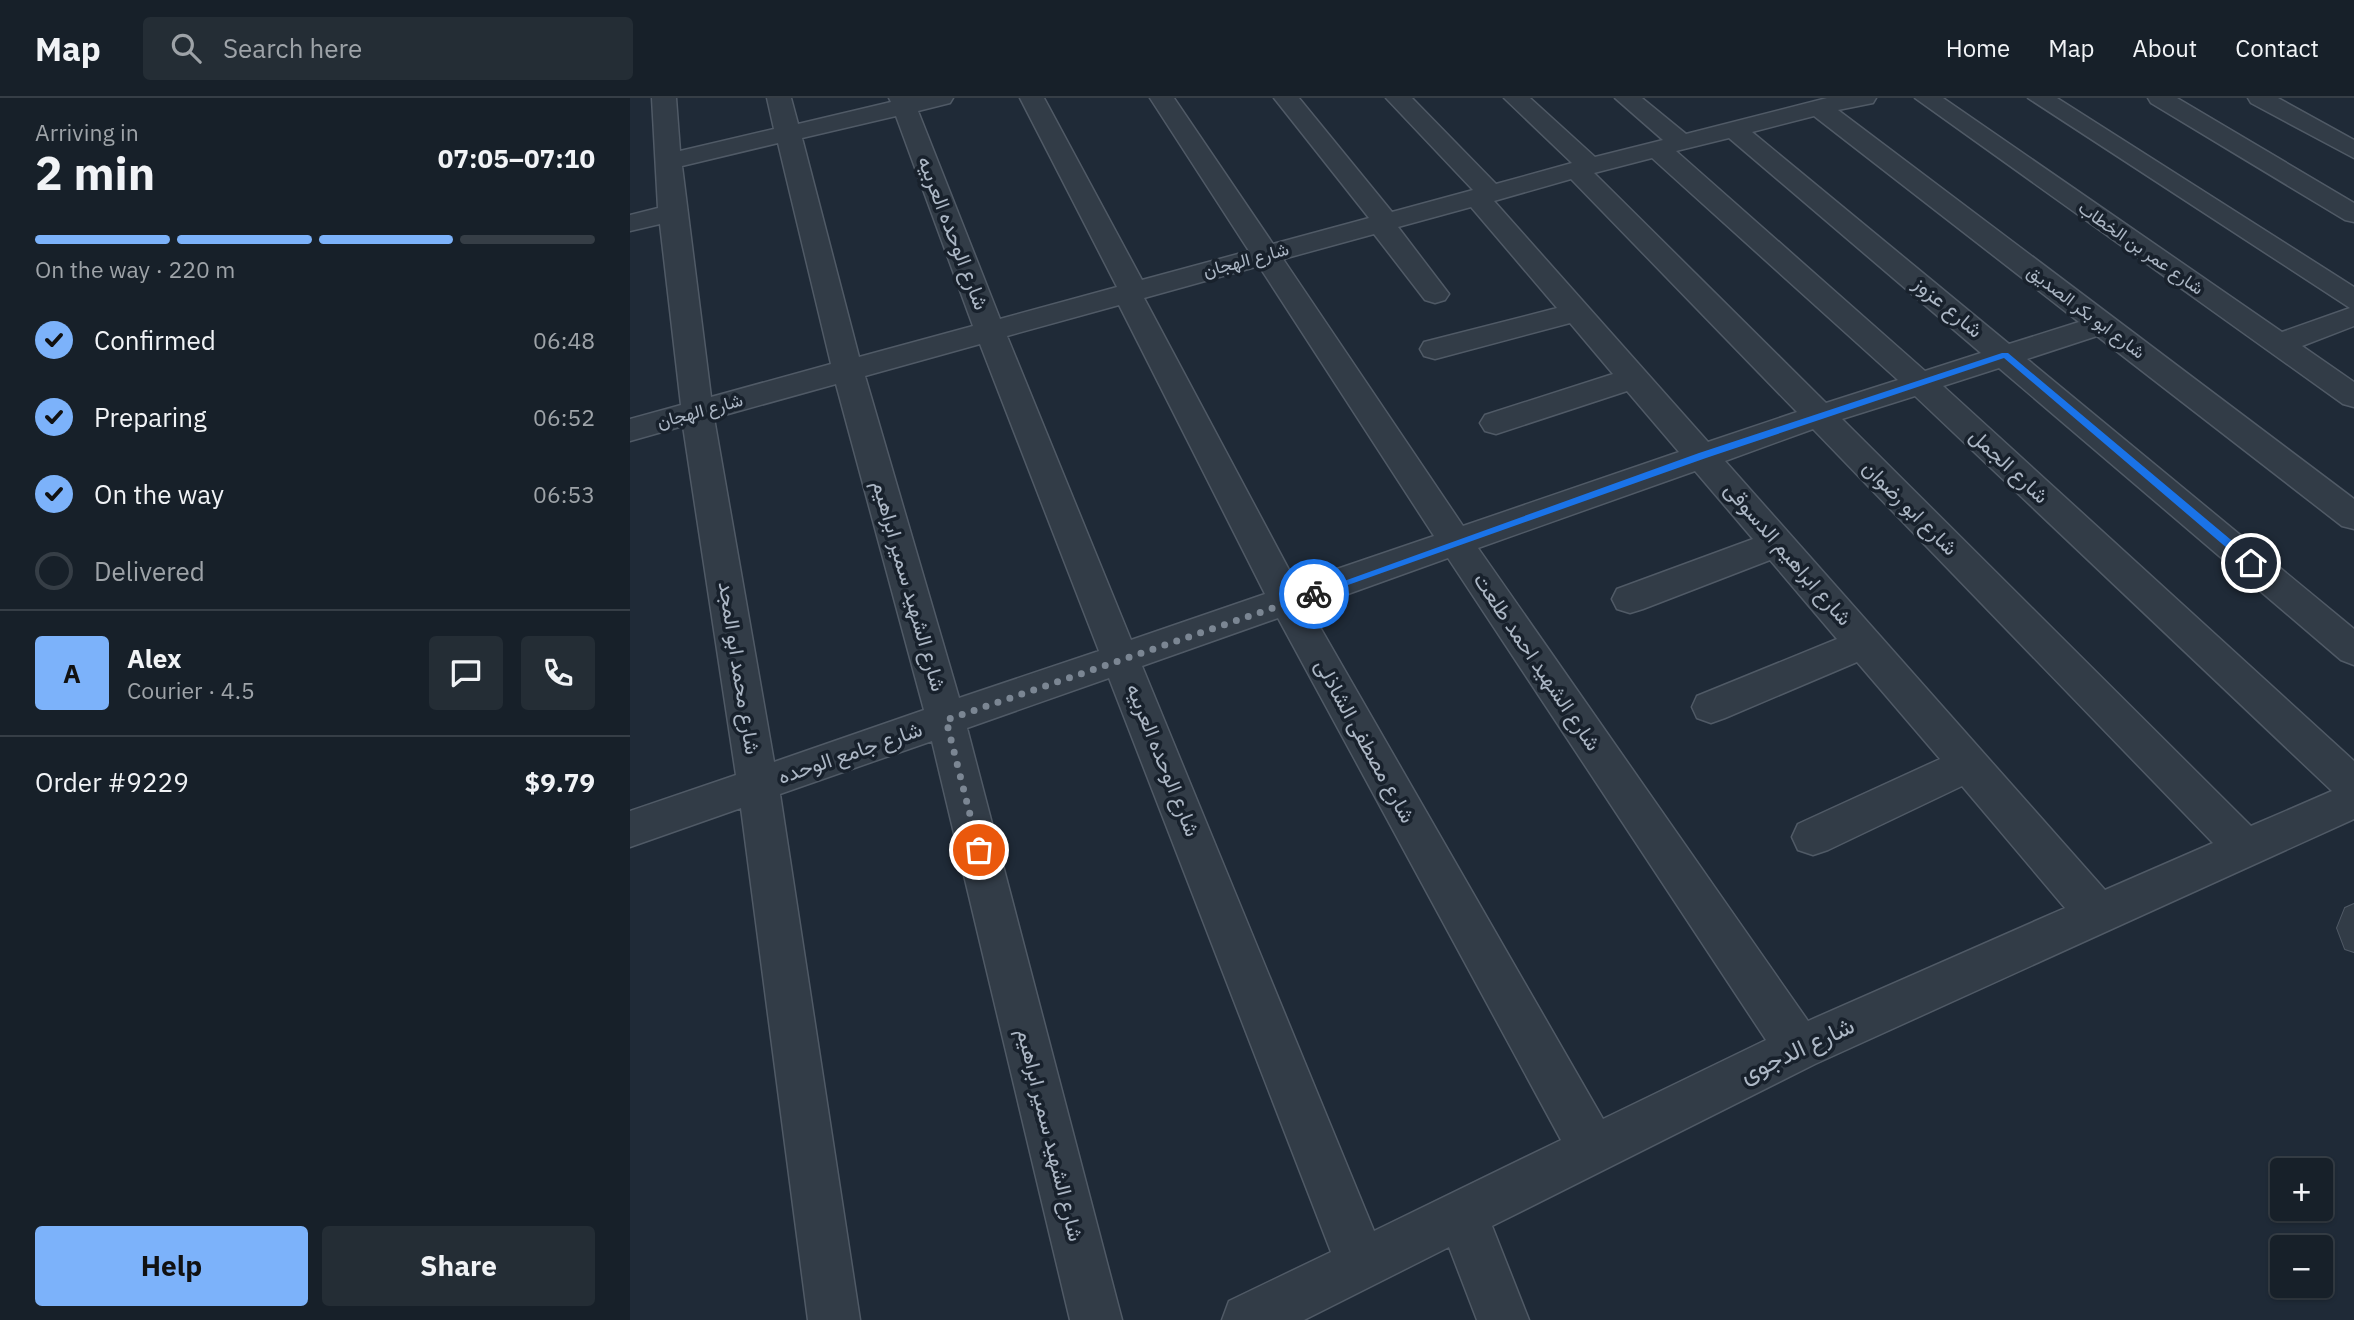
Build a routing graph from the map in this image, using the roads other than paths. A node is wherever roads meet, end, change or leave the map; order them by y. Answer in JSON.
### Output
{"nodes":[{"id":1,"x":664,"y":98,"type":"edge"},
{"id":2,"x":941,"y":98,"type":"edge"},
{"id":3,"x":1032,"y":98,"type":"edge"},
{"id":4,"x":1163,"y":98,"type":"edge"},
{"id":5,"x":1286,"y":98,"type":"edge"},
{"id":6,"x":1398,"y":98,"type":"edge"},
{"id":7,"x":1516,"y":98,"type":"edge"},
{"id":8,"x":1627,"y":98,"type":"edge"},
{"id":9,"x":1751,"y":98,"type":"edge"},
{"id":10,"x":1864,"y":98,"type":"edge"},
{"id":11,"x":1927,"y":98,"type":"edge"},
{"id":12,"x":2040,"y":98,"type":"edge"},
{"id":13,"x":2160,"y":98,"type":"edge"},
{"id":14,"x":2260,"y":98,"type":"edge"},
{"id":15,"x":903,"y":102,"type":"edge"},
{"id":16,"x":1818,"y":107,"type":"junction"},
{"id":17,"x":782,"y":116,"type":"edge"},
{"id":18,"x":1778,"y":118,"type":"junction"},
{"id":19,"x":1734,"y":129,"type":"junction"},
{"id":20,"x":1670,"y":147,"type":"junction"},
{"id":21,"x":2354,"y":150,"type":"edge"},
{"id":22,"x":668,"y":161,"type":"junction"},
{"id":23,"x":1584,"y":168,"type":"junction"},
{"id":24,"x":1484,"y":195,"type":"junction"},
{"id":25,"x":673,"y":213,"type":"junction"},
{"id":26,"x":2354,"y":214,"type":"edge"},
{"id":27,"x":1383,"y":222,"type":"junction"},
{"id":28,"x":630,"y":223,"type":"edge"},
{"id":29,"x":1266,"y":254,"type":"junction"},
{"id":30,"x":1130,"y":292,"type":"junction"},
{"id":31,"x":1435,"y":294,"type":"dead end"},
{"id":32,"x":2354,"y":300,"type":"edge"},
{"id":33,"x":1577,"y":312,"type":"junction"},
{"id":34,"x":2354,"y":316,"type":"edge"},
{"id":35,"x":2102,"y":324,"type":"junction"},
{"id":36,"x":990,"y":331,"type":"junction"},
{"id":37,"x":2279,"y":344,"type":"junction"},
{"id":38,"x":1435,"y":349,"type":"dead end"},
{"id":39,"x":2005,"y":355,"type":"junction"},
{"id":40,"x":848,"y":371,"type":"junction"},
{"id":41,"x":1635,"y":377,"type":"junction"},
{"id":42,"x":1920,"y":383,"type":"junction"},
{"id":43,"x":2354,"y":397,"type":"edge"},
{"id":44,"x":697,"y":412,"type":"junction"},
{"id":45,"x":1819,"y":415,"type":"junction"},
{"id":46,"x":1496,"y":423,"type":"dead end"},
{"id":47,"x":630,"y":430,"type":"edge"},
{"id":48,"x":1703,"y":455,"type":"junction"},
{"id":49,"x":2354,"y":517,"type":"edge"},
{"id":50,"x":1457,"y":543,"type":"junction"},
{"id":51,"x":1778,"y":543,"type":"junction"},
{"id":52,"x":1630,"y":599,"type":"dead end"},
{"id":53,"x":1288,"y":603,"type":"junction"},
{"id":54,"x":1866,"y":643,"type":"junction"},
{"id":55,"x":2354,"y":650,"type":"edge"},
{"id":56,"x":1123,"y":659,"type":"junction"},
{"id":57,"x":1711,"y":706,"type":"dead end"},
{"id":58,"x":946,"y":720,"type":"junction"},
{"id":59,"x":1970,"y":764,"type":"junction"},
{"id":60,"x":758,"y":785,"type":"junction"},
{"id":61,"x":2354,"y":786,"type":"edge"},
{"id":62,"x":2354,"y":800,"type":"edge"},
{"id":63,"x":630,"y":829,"type":"edge"},
{"id":64,"x":1813,"y":837,"type":"dead end"},
{"id":65,"x":2244,"y":847,"type":"junction"},
{"id":66,"x":2098,"y":914,"type":"junction"},
{"id":67,"x":2354,"y":916,"type":"edge"},
{"id":68,"x":2354,"y":940,"type":"edge"},
{"id":69,"x":1799,"y":1048,"type":"junction"},
{"id":70,"x":1592,"y":1147,"type":"junction"},
{"id":71,"x":1462,"y":1214,"type":"junction"},
{"id":72,"x":1362,"y":1265,"type":"junction"},
{"id":73,"x":834,"y":1320,"type":"edge"},
{"id":74,"x":1096,"y":1320,"type":"edge"},
{"id":75,"x":1248,"y":1320,"type":"edge"},
{"id":76,"x":1503,"y":1320,"type":"edge"}],
"edges":[{"from":1,"to":22,"type":"street","name":"شارع محمد ابو المجد"},
{"from":2,"to":15,"type":"street"},
{"from":3,"to":30,"type":"street","name":"شارع مصطفى الشاذلى"},
{"from":4,"to":29,"type":"street","name":"شارع الشهيد احمد طلعت"},
{"from":5,"to":27,"type":"street"},
{"from":6,"to":24,"type":"street","name":"شارع ابراهيم الدسوقى"},
{"from":7,"to":23,"type":"street","name":"شارع ابو رضوان"},
{"from":8,"to":20,"type":"street","name":"شارع الجمل"},
{"from":9,"to":18,"type":"street"},
{"from":10,"to":16,"type":"street","name":"شارع الهجان"},
{"from":11,"to":37,"type":"street","name":"شارع عمر بن الخطاب"},
{"from":12,"to":32,"type":"street"},
{"from":13,"to":26,"type":"street"},
{"from":14,"to":21,"type":"street"},
{"from":15,"to":17,"type":"street"},
{"from":15,"to":36,"type":"street","name":"شارع الوحده العربيه"},
{"from":16,"to":18,"type":"street","name":"شارع الهجان"},
{"from":16,"to":35,"type":"street","name":"شارع ابو بكر الصديق"},
{"from":17,"to":22,"type":"street"},
{"from":17,"to":40,"type":"street","name":"شارع الشهيد سمير ابراهيم"},
{"from":18,"to":19,"type":"street","name":"شارع الهجان"},
{"from":19,"to":20,"type":"street","name":"شارع الهجان"},
{"from":19,"to":39,"type":"street","name":"شارع عزوز"},
{"from":20,"to":23,"type":"street","name":"شارع الهجان"},
{"from":20,"to":42,"type":"street","name":"شارع الجمل"},
{"from":22,"to":25,"type":"street","name":"شارع محمد ابو المجد"},
{"from":23,"to":24,"type":"street","name":"شارع الهجان"},
{"from":23,"to":45,"type":"street","name":"شارع ابو رضوان"},
{"from":24,"to":27,"type":"street","name":"شارع الهجان"},
{"from":24,"to":33,"type":"street","name":"شارع ابراهيم الدسوقى"},
{"from":25,"to":28,"type":"street"},
{"from":25,"to":44,"type":"street","name":"شارع محمد ابو المجد"},
{"from":27,"to":29,"type":"street","name":"شارع الهجان"},
{"from":27,"to":31,"type":"street"},
{"from":29,"to":30,"type":"street","name":"شارع الهجان"},
{"from":29,"to":50,"type":"street","name":"شارع الشهيد احمد طلعت"},
{"from":30,"to":36,"type":"street","name":"شارع الهجان"},
{"from":30,"to":53,"type":"street","name":"شارع مصطفى الشاذلى"},
{"from":33,"to":38,"type":"street"},
{"from":33,"to":41,"type":"street","name":"شارع ابراهيم الدسوقى"},
{"from":34,"to":37,"type":"street"},
{"from":35,"to":39,"type":"street","name":"شارع جامع الوحده"},
{"from":35,"to":49,"type":"street","name":"شارع ابو بكر الصديق"},
{"from":36,"to":40,"type":"street","name":"شارع الهجان"},
{"from":36,"to":56,"type":"street","name":"شارع الوحده العربيه"},
{"from":37,"to":43,"type":"street","name":"شارع عمر بن الخطاب"},
{"from":39,"to":42,"type":"street","name":"شارع جامع الوحده"},
{"from":39,"to":55,"type":"street","name":"شارع عزوز"},
{"from":40,"to":44,"type":"street","name":"شارع الهجان"},
{"from":40,"to":58,"type":"street","name":"شارع الشهيد سمير ابراهيم"},
{"from":41,"to":46,"type":"street"},
{"from":41,"to":48,"type":"street","name":"شارع ابراهيم الدسوقى"},
{"from":42,"to":45,"type":"street","name":"شارع جامع الوحده"},
{"from":42,"to":61,"type":"street","name":"شارع الجمل"},
{"from":44,"to":47,"type":"street","name":"شارع الهجان"},
{"from":44,"to":60,"type":"street","name":"شارع محمد ابو المجد"},
{"from":45,"to":48,"type":"street","name":"شارع جامع الوحده"},
{"from":45,"to":65,"type":"street","name":"شارع ابو رضوان"},
{"from":48,"to":50,"type":"street","name":"شارع جامع الوحده"},
{"from":48,"to":51,"type":"street","name":"شارع ابراهيم الدسوقى"},
{"from":50,"to":53,"type":"street","name":"شارع جامع الوحده"},
{"from":50,"to":69,"type":"street","name":"شارع الشهيد احمد طلعت"},
{"from":51,"to":52,"type":"street"},
{"from":51,"to":54,"type":"street","name":"شارع ابراهيم الدسوقى"},
{"from":53,"to":56,"type":"street","name":"شارع جامع الوحده"},
{"from":53,"to":70,"type":"street","name":"شارع مصطفى الشاذلى"},
{"from":54,"to":57,"type":"street"},
{"from":54,"to":59,"type":"street","name":"شارع ابراهيم الدسوقى"},
{"from":56,"to":58,"type":"street","name":"شارع جامع الوحده"},
{"from":56,"to":72,"type":"street","name":"شارع الوحده العربيه"},
{"from":58,"to":60,"type":"street","name":"شارع جامع الوحده"},
{"from":58,"to":74,"type":"street","name":"شارع الشهيد سمير ابراهيم"},
{"from":59,"to":64,"type":"street"},
{"from":59,"to":66,"type":"street","name":"شارع ابراهيم الدسوقى"},
{"from":60,"to":63,"type":"street","name":"شارع جامع الوحده"},
{"from":60,"to":73,"type":"street","name":"شارع محمد ابو المجد"},
{"from":62,"to":65,"type":"street","name":"شارع الدجوى"},
{"from":65,"to":66,"type":"street","name":"شارع الدجوى"},
{"from":66,"to":69,"type":"street","name":"شارع الدجوى"},
{"from":67,"to":68,"type":"lane"},
{"from":69,"to":70,"type":"street","name":"شارع الدجوى"},
{"from":70,"to":71,"type":"street","name":"شارع الدجوى"},
{"from":71,"to":72,"type":"street","name":"شارع الدجوى"},
{"from":71,"to":76,"type":"street"},
{"from":72,"to":75,"type":"street","name":"شارع الدجوى"}]}
